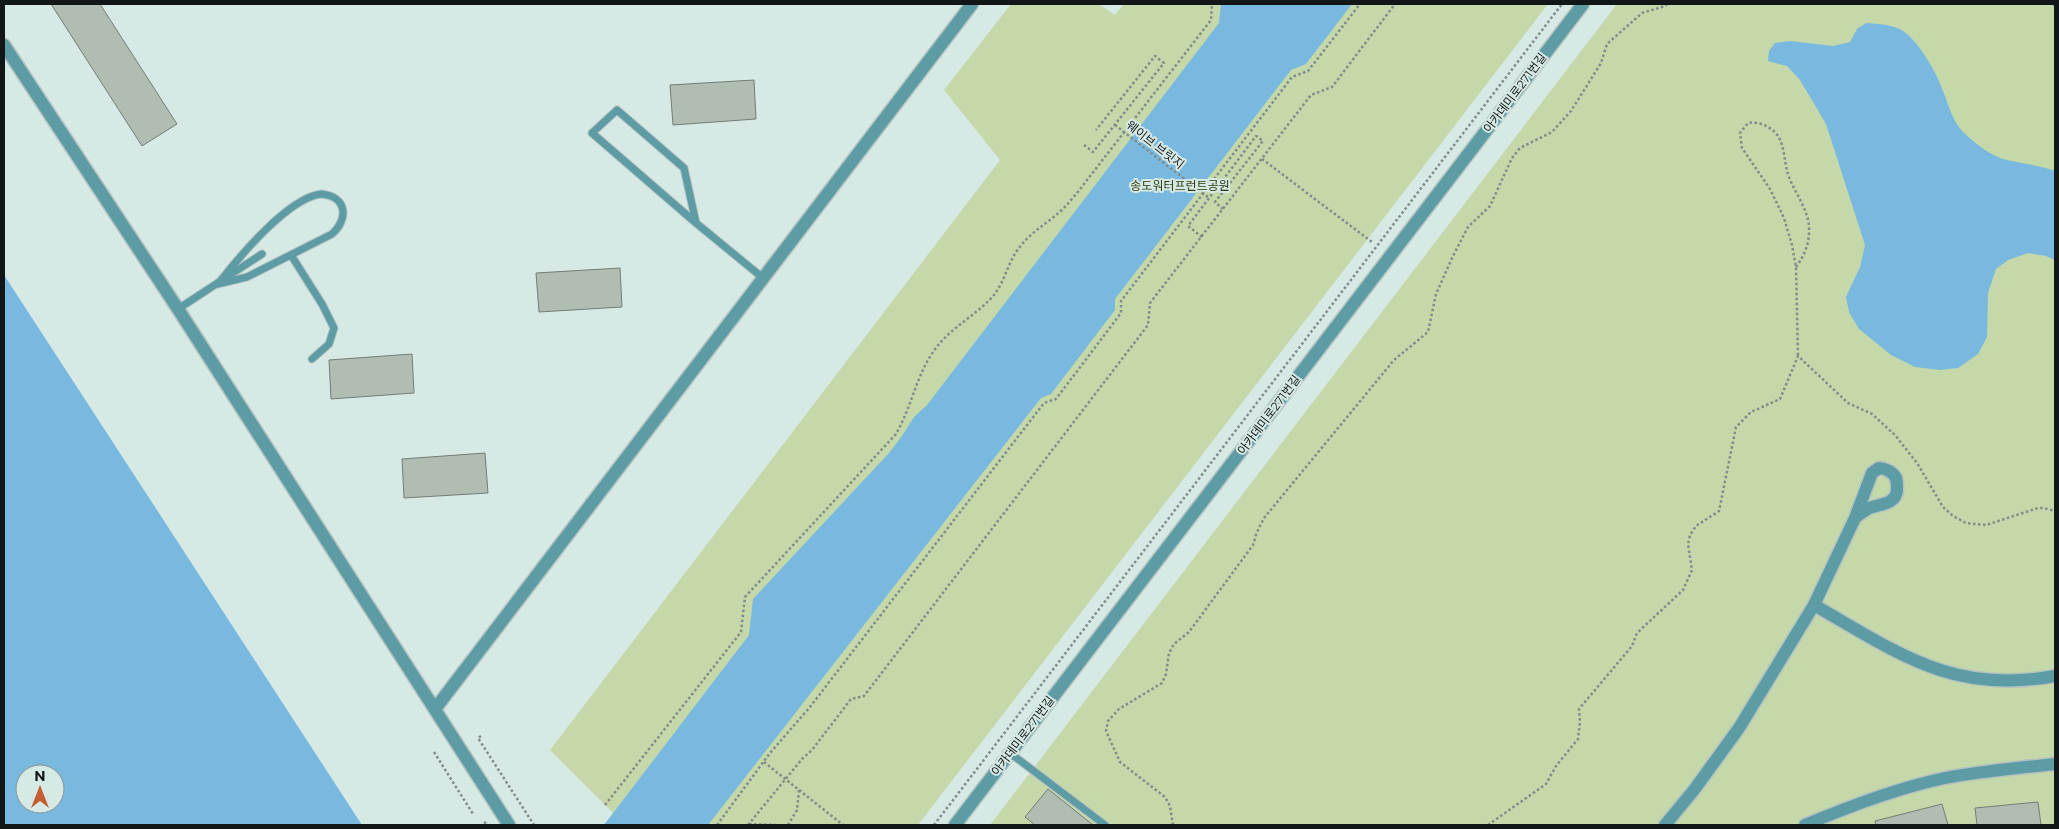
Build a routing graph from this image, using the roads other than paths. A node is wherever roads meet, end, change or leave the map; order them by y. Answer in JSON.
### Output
{"nodes":[{"id":1,"x":972,"y":4,"type":"edge"},
{"id":2,"x":1583,"y":4,"type":"edge"},
{"id":3,"x":4,"y":45,"type":"edge"},
{"id":4,"x":696,"y":223,"type":"junction"},
{"id":5,"x":262,"y":254,"type":"dead end"},
{"id":6,"x":291,"y":254,"type":"junction"},
{"id":7,"x":763,"y":278,"type":"junction"},
{"id":8,"x":218,"y":284,"type":"junction"},
{"id":9,"x":178,"y":309,"type":"junction"},
{"id":10,"x":312,"y":359,"type":"dead end"},
{"id":11,"x":1855,"y":518,"type":"dead end"},
{"id":12,"x":1814,"y":605,"type":"junction"},
{"id":13,"x":2055,"y":676,"type":"edge"},
{"id":14,"x":434,"y":709,"type":"junction"},
{"id":15,"x":1010,"y":753,"type":"junction"},
{"id":16,"x":2055,"y":764,"type":"edge"},
{"id":17,"x":1669,"y":823,"type":"edge"},
{"id":18,"x":509,"y":825,"type":"edge"},
{"id":19,"x":955,"y":825,"type":"edge"},
{"id":20,"x":1105,"y":825,"type":"edge"},
{"id":21,"x":1805,"y":825,"type":"edge"}],
"edges":[{"from":1,"to":7,"type":"street"},
{"from":2,"to":15,"type":"street","name":"아카데미로271번길"},
{"from":3,"to":9,"type":"street"},
{"from":4,"to":4,"type":"lane"},
{"from":4,"to":7,"type":"lane"},
{"from":5,"to":8,"type":"lane"},
{"from":6,"to":8,"type":"lane"},
{"from":6,"to":8,"type":"lane"},
{"from":6,"to":10,"type":"lane"},
{"from":7,"to":14,"type":"street"},
{"from":8,"to":9,"type":"lane"},
{"from":9,"to":14,"type":"street"},
{"from":11,"to":12,"type":"street"},
{"from":12,"to":13,"type":"street"},
{"from":12,"to":17,"type":"street"},
{"from":14,"to":18,"type":"street"},
{"from":15,"to":19,"type":"street","name":"아카데미로271번길"},
{"from":15,"to":20,"type":"lane"},
{"from":16,"to":21,"type":"street"}]}
